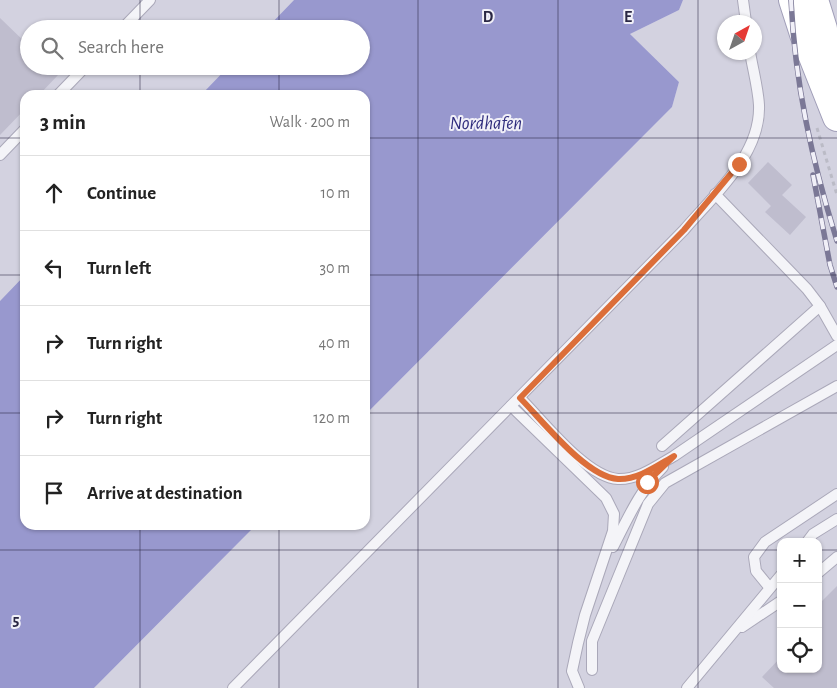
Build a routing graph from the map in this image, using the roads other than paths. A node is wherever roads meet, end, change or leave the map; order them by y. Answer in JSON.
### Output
{"nodes":[{"id":1,"x":150,"y":0,"type":"edge"},
{"id":2,"x":743,"y":0,"type":"edge"},
{"id":3,"x":793,"y":0,"type":"edge"},
{"id":4,"x":814,"y":0,"type":"edge"},
{"id":5,"x":745,"y":15,"type":"edge"},
{"id":6,"x":131,"y":20,"type":"edge"},
{"id":7,"x":751,"y":60,"type":"edge"},
{"id":8,"x":77,"y":75,"type":"edge"},
{"id":9,"x":63,"y":90,"type":"edge"},
{"id":10,"x":835,"y":109,"type":"edge"},
{"id":11,"x":20,"y":135,"type":"edge"},
{"id":12,"x":0,"y":155,"type":"edge"},
{"id":13,"x":715,"y":194,"type":"junction"},
{"id":14,"x":820,"y":306,"type":"junction"},
{"id":15,"x":837,"y":336,"type":"edge"},
{"id":16,"x":837,"y":345,"type":"edge"},
{"id":17,"x":837,"y":386,"type":"edge"},
{"id":18,"x":520,"y":398,"type":"junction"},
{"id":19,"x":512,"y":406,"type":"junction"},
{"id":20,"x":662,"y":446,"type":"dead end"},
{"id":21,"x":674,"y":456,"type":"junction"},
{"id":22,"x":837,"y":494,"type":"edge"},
{"id":23,"x":837,"y":518,"type":"edge"},
{"id":24,"x":810,"y":538,"type":"edge"},
{"id":25,"x":837,"y":557,"type":"edge"},
{"id":26,"x":822,"y":570,"type":"edge"},
{"id":27,"x":600,"y":572,"type":"junction"},
{"id":28,"x":777,"y":580,"type":"edge"},
{"id":29,"x":769,"y":587,"type":"junction"},
{"id":30,"x":777,"y":604,"type":"edge"},
{"id":31,"x":733,"y":633,"type":"junction"},
{"id":32,"x":592,"y":670,"type":"dead end"},
{"id":33,"x":233,"y":688,"type":"edge"},
{"id":34,"x":580,"y":688,"type":"edge"},
{"id":35,"x":687,"y":688,"type":"edge"}],
"edges":[{"from":1,"to":6,"type":"lane"},
{"from":2,"to":5,"type":"lane"},
{"from":3,"to":10,"type":"main road"},
{"from":4,"to":10,"type":"main road"},
{"from":7,"to":13,"type":"lane"},
{"from":8,"to":9,"type":"lane"},
{"from":11,"to":12,"type":"lane"},
{"from":13,"to":14,"type":"lane"},
{"from":13,"to":18,"type":"lane"},
{"from":14,"to":15,"type":"lane"},
{"from":14,"to":20,"type":"lane"},
{"from":16,"to":21,"type":"lane"},
{"from":17,"to":32,"type":"lane"},
{"from":18,"to":19,"type":"lane"},
{"from":18,"to":21,"type":"lane"},
{"from":19,"to":27,"type":"lane"},
{"from":19,"to":33,"type":"lane"},
{"from":21,"to":27,"type":"lane"},
{"from":22,"to":29,"type":"lane"},
{"from":23,"to":24,"type":"lane"},
{"from":25,"to":26,"type":"lane"},
{"from":27,"to":34,"type":"lane"},
{"from":28,"to":29,"type":"lane"},
{"from":29,"to":31,"type":"lane"},
{"from":30,"to":31,"type":"lane"},
{"from":31,"to":35,"type":"lane"}]}
